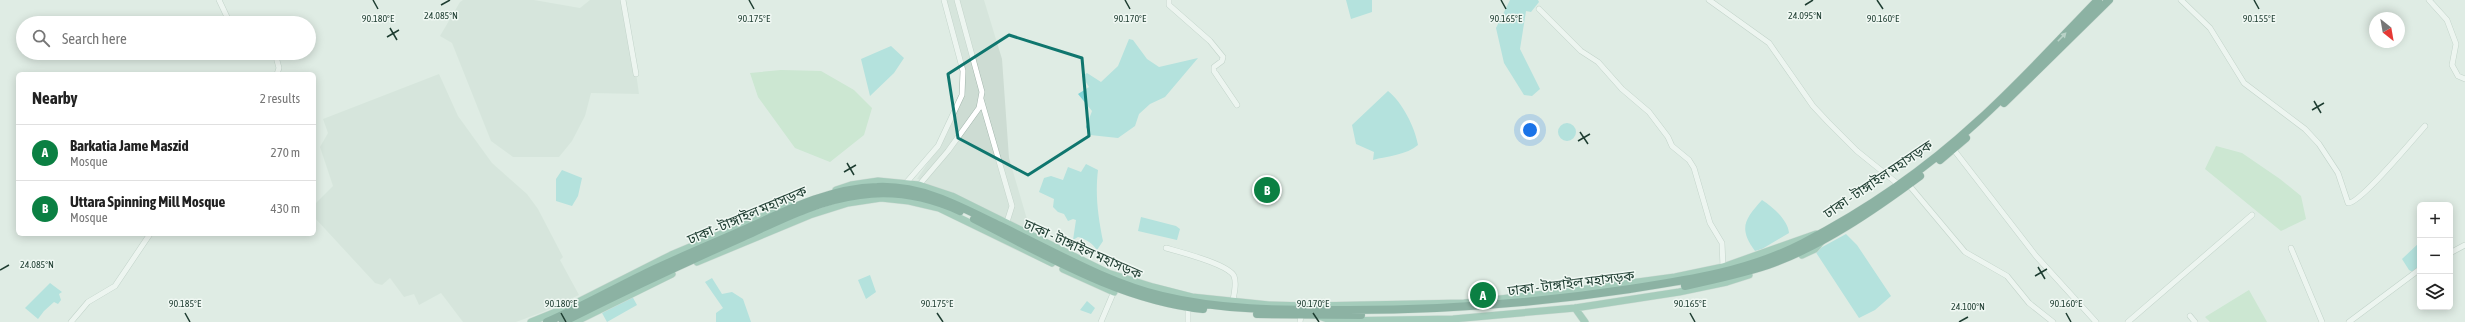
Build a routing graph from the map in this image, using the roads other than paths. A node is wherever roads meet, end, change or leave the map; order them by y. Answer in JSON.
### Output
{"nodes":[{"id":1,"x":219,"y":0,"type":"edge"},
{"id":2,"x":623,"y":0,"type":"edge"},
{"id":3,"x":944,"y":0,"type":"edge"},
{"id":4,"x":957,"y":0,"type":"edge"},
{"id":5,"x":1169,"y":0,"type":"edge"},
{"id":6,"x":1708,"y":0,"type":"edge"},
{"id":7,"x":2098,"y":0,"type":"edge"},
{"id":8,"x":2109,"y":0,"type":"edge"},
{"id":9,"x":2180,"y":0,"type":"edge"},
{"id":10,"x":2429,"y":0,"type":"edge"},
{"id":11,"x":1539,"y":8,"type":"dead end"},
{"id":12,"x":227,"y":16,"type":"edge"},
{"id":13,"x":2081,"y":22,"type":"junction"},
{"id":14,"x":277,"y":60,"type":"edge"},
{"id":15,"x":278,"y":72,"type":"edge"},
{"id":16,"x":636,"y":74,"type":"dead end"},
{"id":17,"x":2465,"y":79,"type":"edge"},
{"id":18,"x":981,"y":98,"type":"junction"},
{"id":19,"x":1237,"y":105,"type":"dead end"},
{"id":20,"x":2425,"y":126,"type":"dead end"},
{"id":21,"x":1954,"y":150,"type":"junction"},
{"id":22,"x":906,"y":183,"type":"junction"},
{"id":23,"x":1898,"y":184,"type":"junction"},
{"id":24,"x":1908,"y":184,"type":"junction"},
{"id":25,"x":919,"y":185,"type":"junction"},
{"id":26,"x":2252,"y":215,"type":"dead end"},
{"id":27,"x":1006,"y":225,"type":"junction"},
{"id":28,"x":149,"y":236,"type":"edge"},
{"id":29,"x":1823,"y":236,"type":"junction"},
{"id":30,"x":2465,"y":245,"type":"edge"},
{"id":31,"x":1166,"y":248,"type":"dead end"},
{"id":32,"x":2291,"y":248,"type":"dead end"},
{"id":33,"x":2453,"y":251,"type":"edge"},
{"id":34,"x":1723,"y":267,"type":"junction"},
{"id":35,"x":644,"y":270,"type":"junction"},
{"id":36,"x":2417,"y":271,"type":"edge"},
{"id":37,"x":1115,"y":290,"type":"junction"},
{"id":38,"x":1232,"y":304,"type":"junction"},
{"id":39,"x":1188,"y":307,"type":"junction"},
{"id":40,"x":1575,"y":308,"type":"junction"},
{"id":41,"x":1322,"y":310,"type":"junction"},
{"id":42,"x":2190,"y":316,"type":"dead end"},
{"id":43,"x":1301,"y":319,"type":"edge"},
{"id":44,"x":71,"y":322,"type":"edge"},
{"id":45,"x":531,"y":322,"type":"edge"},
{"id":46,"x":547,"y":322,"type":"edge"},
{"id":47,"x":563,"y":322,"type":"edge"},
{"id":48,"x":575,"y":322,"type":"edge"},
{"id":49,"x":1101,"y":322,"type":"edge"},
{"id":50,"x":1188,"y":322,"type":"edge"},
{"id":51,"x":1585,"y":322,"type":"edge"},
{"id":52,"x":2053,"y":322,"type":"edge"},
{"id":53,"x":2096,"y":322,"type":"edge"},
{"id":54,"x":2128,"y":322,"type":"edge"},
{"id":55,"x":2195,"y":322,"type":"edge"},
{"id":56,"x":2322,"y":322,"type":"edge"},
{"id":57,"x":2349,"y":322,"type":"edge"}],
"edges":[{"from":1,"to":12,"type":"street"},
{"from":2,"to":16,"type":"street"},
{"from":3,"to":22,"type":"street"},
{"from":4,"to":18,"type":"street"},
{"from":5,"to":19,"type":"street"},
{"from":6,"to":23,"type":"street"},
{"from":7,"to":13,"type":"highway","name":"ঢাকা - টাঙ্গাইল মহাসড়ক"},
{"from":8,"to":13,"type":"highway","name":"ঢাকা - টাঙ্গাইল মহাসড়ক"},
{"from":9,"to":20,"type":"street"},
{"from":10,"to":17,"type":"street"},
{"from":11,"to":34,"type":"street"},
{"from":13,"to":21,"type":"highway","name":"ঢাকা - টাঙ্গাইল মহাসড়ক"},
{"from":23,"to":13,"type":"highway","name":"ঢাকা - টাঙ্গাইল মহাসড়ক","one_way":true},
{"from":14,"to":15,"type":"street"},
{"from":18,"to":25,"type":"street"},
{"from":18,"to":27,"type":"street"},
{"from":21,"to":24,"type":"highway","name":"ঢাকা - টাঙ্গাইল মহাসড়ক"},
{"from":21,"to":53,"type":"street"},
{"from":22,"to":25,"type":"main road"},
{"from":22,"to":35,"type":"main road"},
{"from":23,"to":29,"type":"highway","name":"ঢাকা - টাঙ্গাইল মহাসড়ক"},
{"from":24,"to":29,"type":"highway","name":"ঢাকা - টাঙ্গাইল মহাসড়ক"},
{"from":24,"to":52,"type":"street"},
{"from":25,"to":27,"type":"main road"},
{"from":26,"to":54,"type":"street"},
{"from":27,"to":35,"type":"highway","name":"ঢাকা - টাঙ্গাইল মহাসড়ক"},
{"from":27,"to":38,"type":"highway","name":"ঢাকা - টাঙ্গাইল মহাসড়ক"},
{"from":28,"to":44,"type":"street"},
{"from":29,"to":34,"type":"main road"},
{"from":29,"to":40,"type":"main road"},
{"from":29,"to":41,"type":"highway","name":"ঢাকা - টাঙ্গাইল মহাসড়ক"},
{"from":30,"to":33,"type":"street"},
{"from":31,"to":38,"type":"street"},
{"from":32,"to":56,"type":"street"},
{"from":34,"to":41,"type":"main road"},
{"from":35,"to":45,"type":"main road"},
{"from":35,"to":46,"type":"highway","name":"ঢাকা - টাঙ্গাইল মহাসড়ক"},
{"from":36,"to":57,"type":"street"},
{"from":37,"to":39,"type":"highway","name":"ঢাকা - টাঙ্গাইল মহাসড়ক"},
{"from":37,"to":47,"type":"highway","name":"ঢাকা - টাঙ্গাইল মহাসড়ক"},
{"from":37,"to":48,"type":"main road"},
{"from":37,"to":49,"type":"street"},
{"from":38,"to":41,"type":"highway","name":"ঢাকা - টাঙ্গাইল মহাসড়ক"},
{"from":39,"to":43,"type":"highway","name":"ঢাকা - টাঙ্গাইল মহাসড়ক"},
{"from":39,"to":50,"type":"street"},
{"from":40,"to":41,"type":"main road"},
{"from":40,"to":51,"type":"main road"},
{"from":41,"to":43,"type":"highway","name":"ঢাকা - টাঙ্গাইল মহাসড়ক"},
{"from":42,"to":55,"type":"street"}]}
